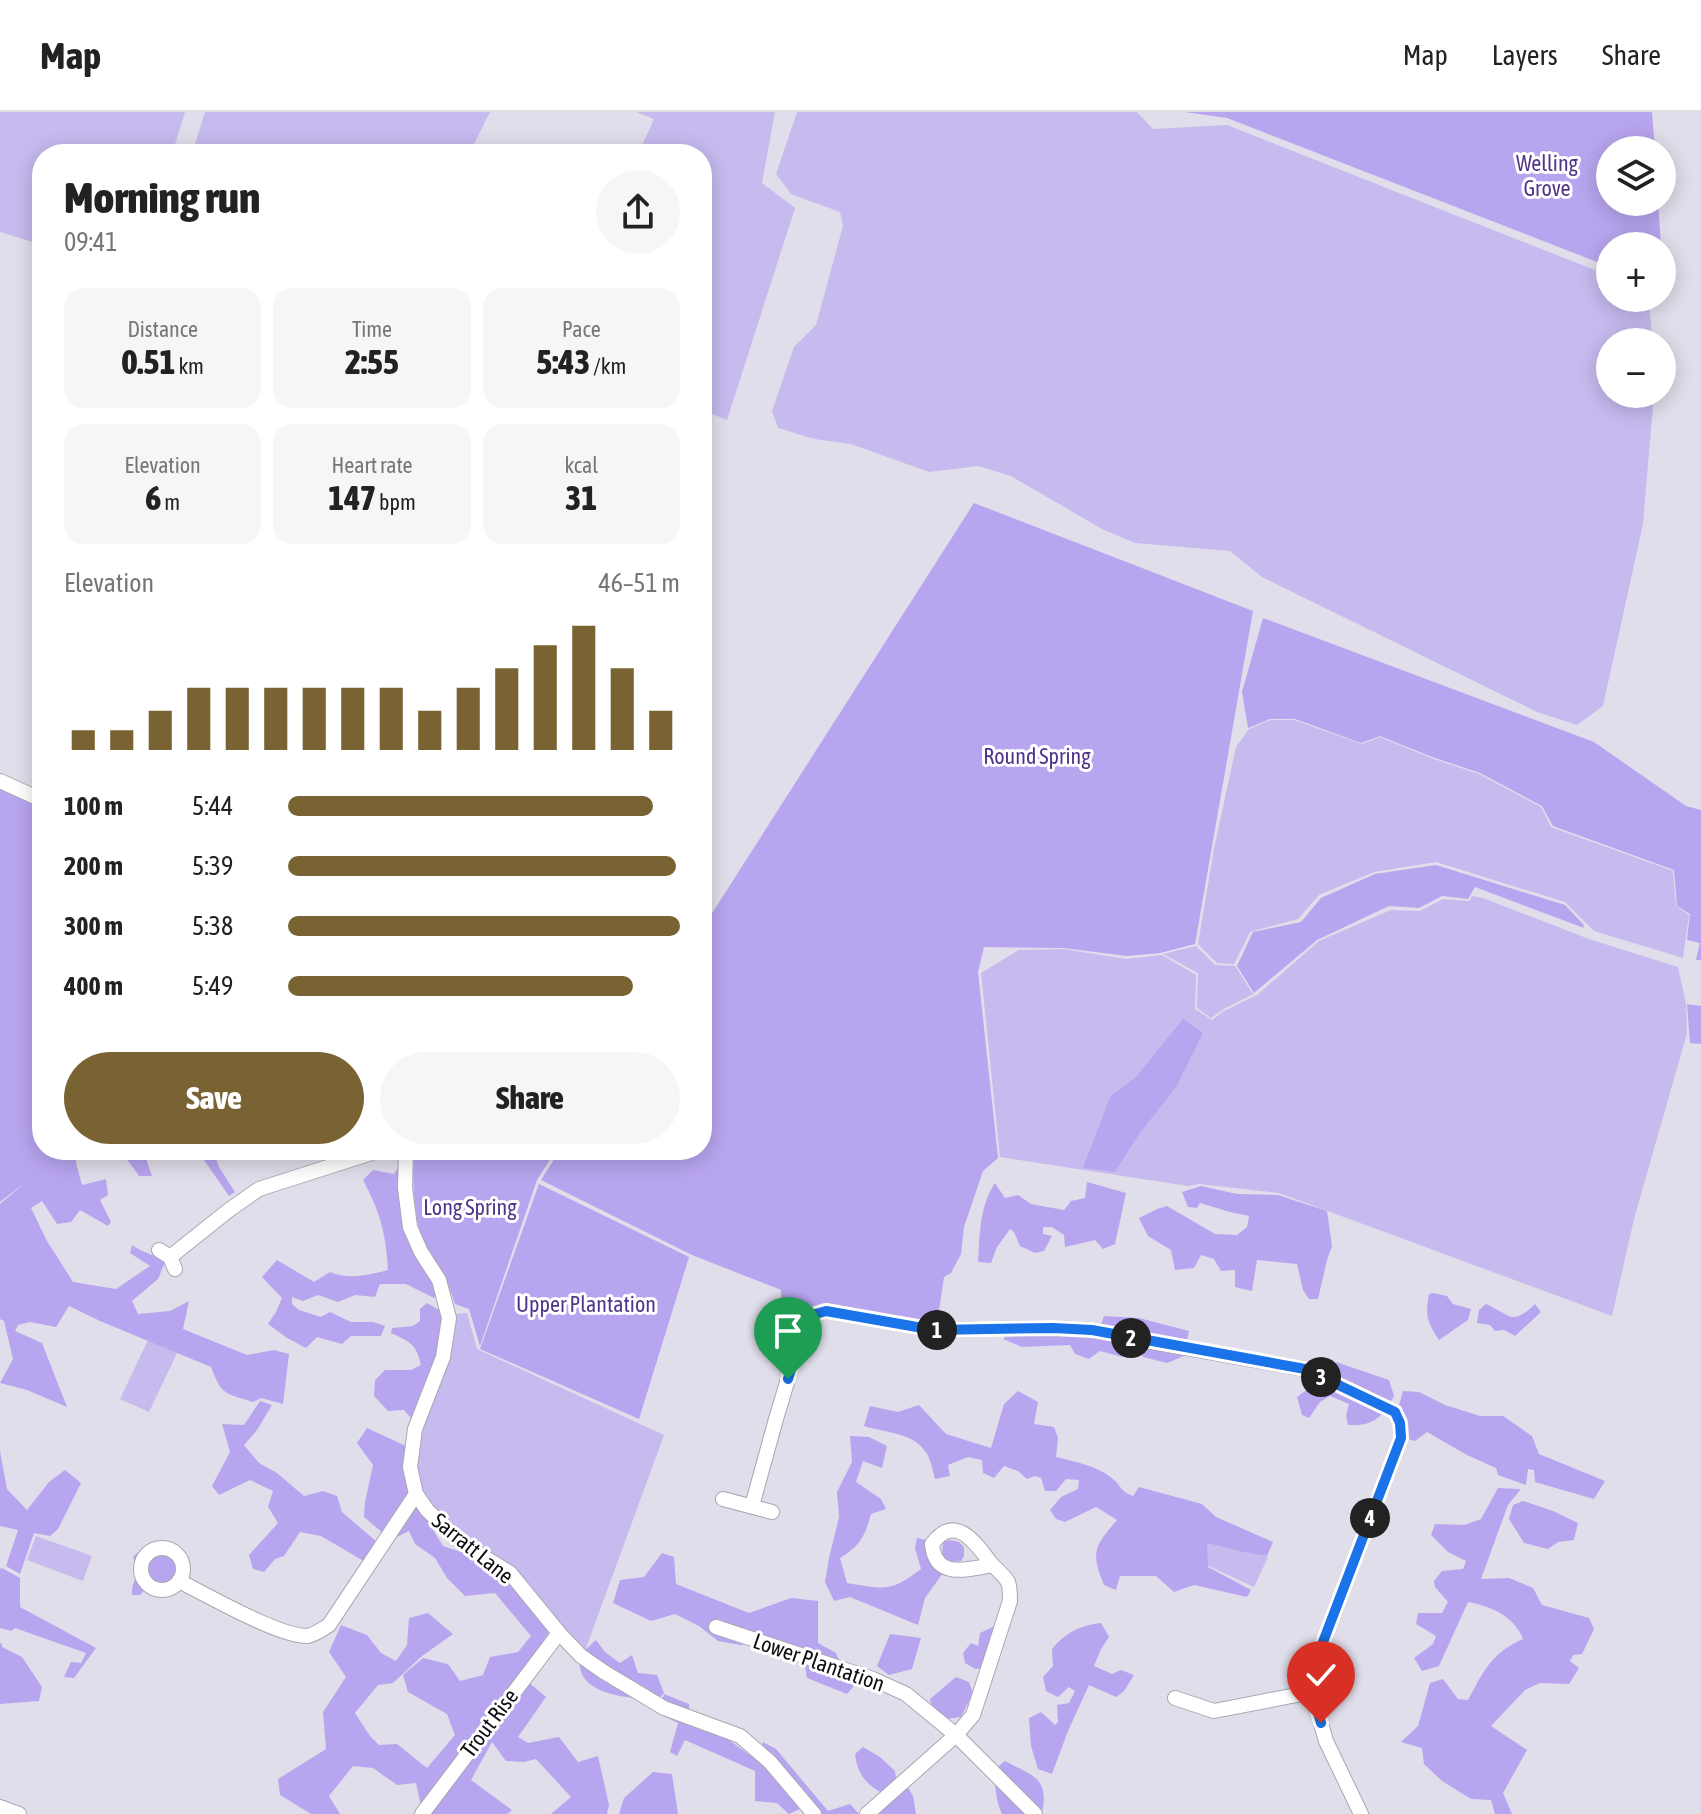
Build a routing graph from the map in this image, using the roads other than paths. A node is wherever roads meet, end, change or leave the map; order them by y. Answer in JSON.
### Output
{"nodes":[{"id":1,"x":0,"y":781,"type":"edge"},
{"id":2,"x":32,"y":795,"type":"edge"},
{"id":3,"x":350,"y":1160,"type":"edge"},
{"id":4,"x":406,"y":1160,"type":"edge"},
{"id":5,"x":168,"y":1259,"type":"dead end"},
{"id":6,"x":416,"y":1494,"type":"junction"},
{"id":7,"x":723,"y":1499,"type":"dead end"},
{"id":8,"x":752,"y":1506,"type":"junction"},
{"id":9,"x":772,"y":1512,"type":"dead end"},
{"id":10,"x":992,"y":1565,"type":"dead end"},
{"id":11,"x":179,"y":1581,"type":"dead end"},
{"id":12,"x":716,"y":1627,"type":"dead end"},
{"id":13,"x":559,"y":1633,"type":"junction"},
{"id":14,"x":1312,"y":1692,"type":"junction"},
{"id":15,"x":1175,"y":1698,"type":"dead end"},
{"id":16,"x":956,"y":1735,"type":"junction"},
{"id":17,"x":0,"y":1807,"type":"edge"},
{"id":18,"x":19,"y":1814,"type":"edge"},
{"id":19,"x":422,"y":1814,"type":"edge"},
{"id":20,"x":814,"y":1814,"type":"edge"},
{"id":21,"x":867,"y":1814,"type":"edge"},
{"id":22,"x":1035,"y":1814,"type":"edge"},
{"id":23,"x":1361,"y":1814,"type":"edge"}],
"edges":[{"from":1,"to":2,"type":"street"},
{"from":3,"to":5,"type":"street"},
{"from":4,"to":6,"type":"street","name":"Sarratt Lane"},
{"from":6,"to":11,"type":"street"},
{"from":6,"to":13,"type":"street","name":"Sarratt Lane"},
{"from":7,"to":8,"type":"street"},
{"from":8,"to":9,"type":"street"},
{"from":8,"to":14,"type":"street"},
{"from":10,"to":16,"type":"street"},
{"from":12,"to":16,"type":"street","name":"Lower Plantation"},
{"from":13,"to":19,"type":"street","name":"Trout Rise"},
{"from":13,"to":20,"type":"street","name":"Sarratt Lane"},
{"from":14,"to":15,"type":"street"},
{"from":14,"to":23,"type":"street"},
{"from":16,"to":21,"type":"street"},
{"from":16,"to":22,"type":"street","name":"Lower Plantation"},
{"from":17,"to":18,"type":"street"}]}
